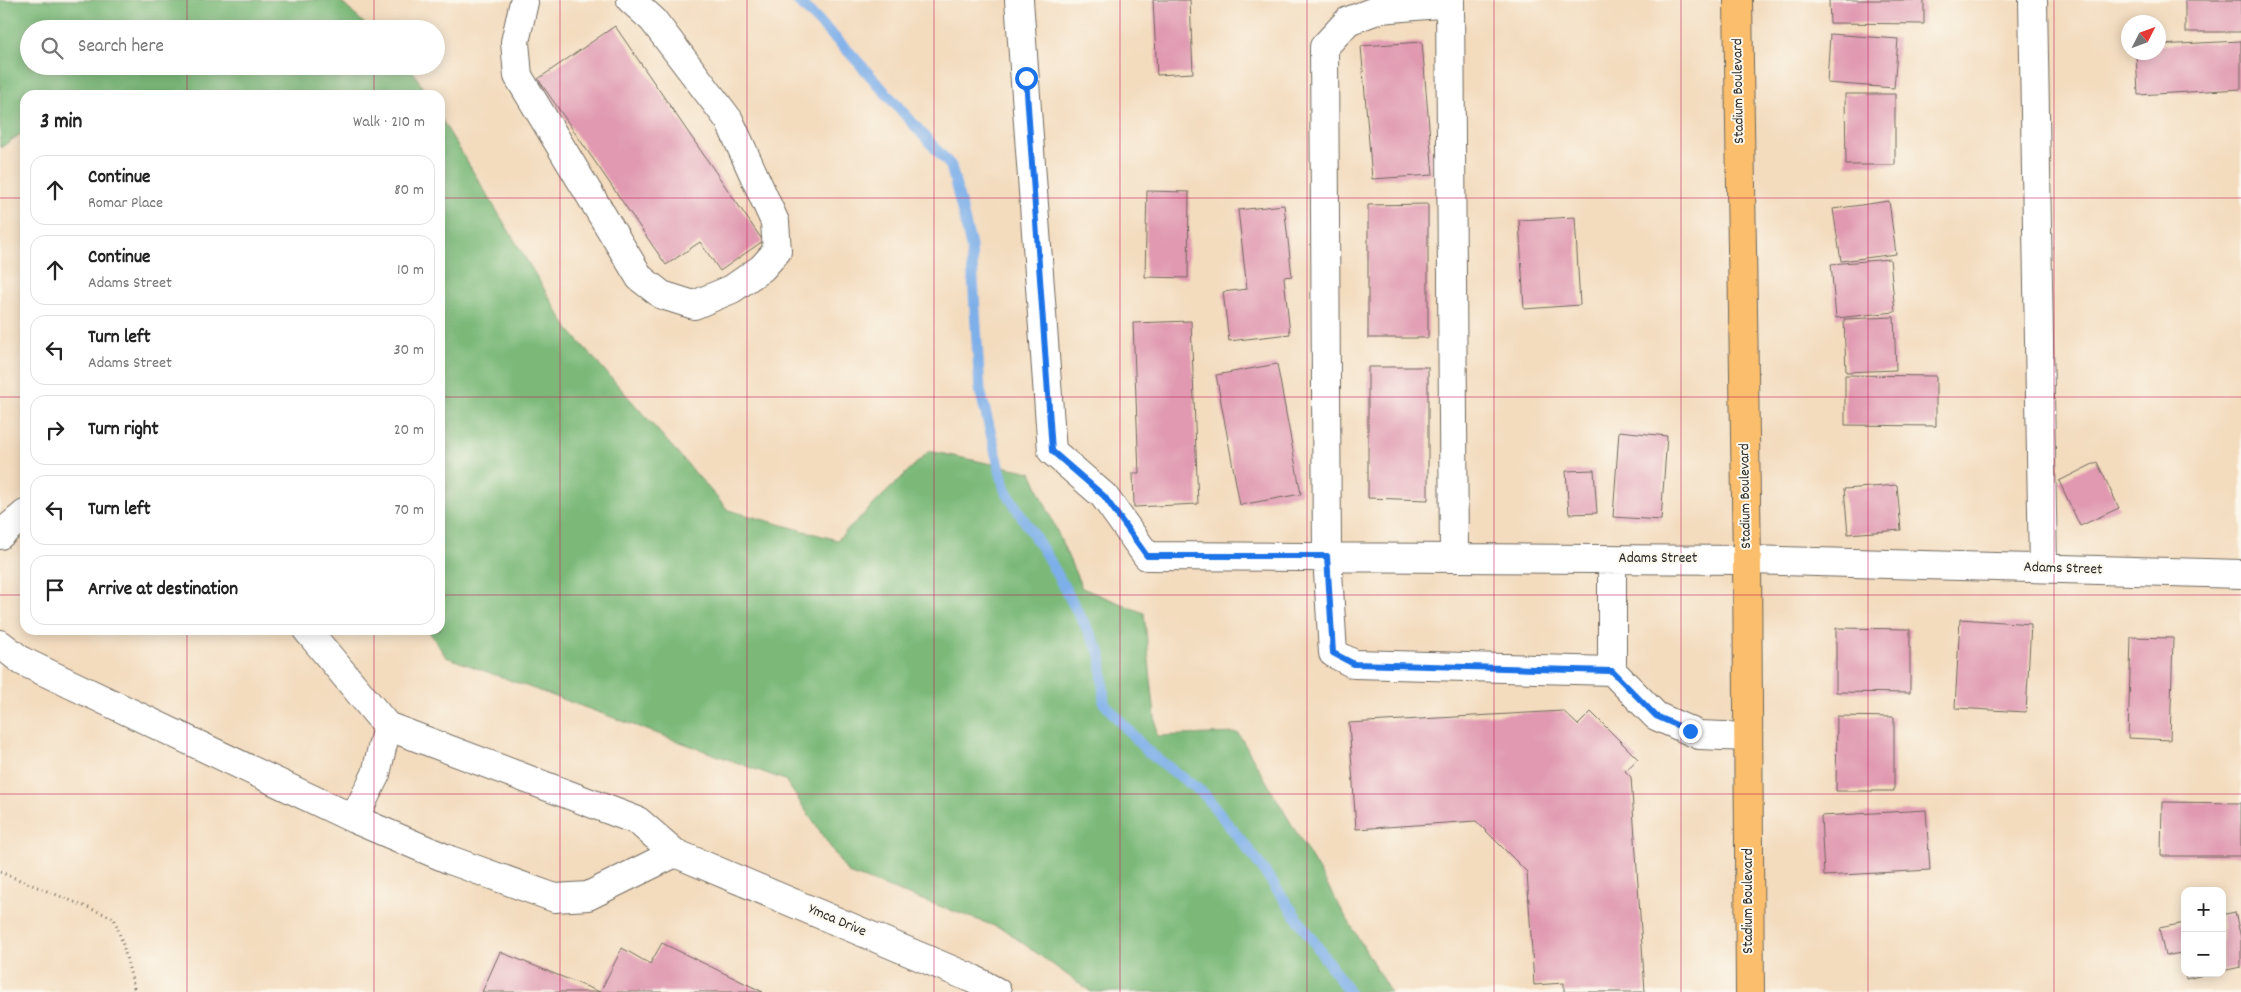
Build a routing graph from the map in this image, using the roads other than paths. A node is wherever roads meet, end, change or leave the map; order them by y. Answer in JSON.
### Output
{"nodes":[{"id":1,"x":631,"y":0,"type":"edge"},
{"id":2,"x":1019,"y":0,"type":"edge"},
{"id":3,"x":1738,"y":0,"type":"edge"},
{"id":4,"x":2033,"y":0,"type":"edge"},
{"id":5,"x":523,"y":1,"type":"edge"},
{"id":6,"x":1450,"y":2,"type":"edge"},
{"id":7,"x":20,"y":518,"type":"edge"},
{"id":8,"x":0,"y":535,"type":"edge"},
{"id":9,"x":1327,"y":556,"type":"junction"},
{"id":10,"x":1454,"y":558,"type":"junction"},
{"id":11,"x":1612,"y":559,"type":"junction"},
{"id":12,"x":1747,"y":560,"type":"junction"},
{"id":13,"x":2043,"y":568,"type":"junction"},
{"id":14,"x":2241,"y":574,"type":"edge"},
{"id":15,"x":311,"y":635,"type":"edge"},
{"id":16,"x":0,"y":644,"type":"edge"},
{"id":17,"x":1612,"y":671,"type":"junction"},
{"id":18,"x":387,"y":726,"type":"junction"},
{"id":19,"x":1748,"y":737,"type":"junction"},
{"id":20,"x":354,"y":819,"type":"junction"},
{"id":21,"x":675,"y":853,"type":"junction"},
{"id":22,"x":997,"y":992,"type":"edge"},
{"id":23,"x":1750,"y":992,"type":"edge"}],
"edges":[{"from":1,"to":5,"type":"street"},
{"from":2,"to":9,"type":"street","name":"Adams Street"},
{"from":3,"to":12,"type":"main road","name":"Stadium Boulevard"},
{"from":4,"to":13,"type":"street"},
{"from":6,"to":9,"type":"street"},
{"from":6,"to":10,"type":"street"},
{"from":7,"to":8,"type":"street"},
{"from":9,"to":10,"type":"street","name":"Adams Street"},
{"from":9,"to":17,"type":"street"},
{"from":10,"to":11,"type":"street","name":"Adams Street"},
{"from":11,"to":12,"type":"street","name":"Adams Street"},
{"from":11,"to":17,"type":"street"},
{"from":12,"to":13,"type":"street","name":"Adams Street"},
{"from":12,"to":19,"type":"main road","name":"Stadium Boulevard"},
{"from":13,"to":14,"type":"street","name":"Adams Street"},
{"from":15,"to":18,"type":"street"},
{"from":16,"to":20,"type":"street"},
{"from":17,"to":19,"type":"street"},
{"from":18,"to":20,"type":"street"},
{"from":18,"to":21,"type":"street","name":"Ymca Drive"},
{"from":19,"to":23,"type":"main road","name":"Stadium Boulevard"},
{"from":20,"to":21,"type":"street"},
{"from":21,"to":22,"type":"street","name":"Ymca Drive"}]}
